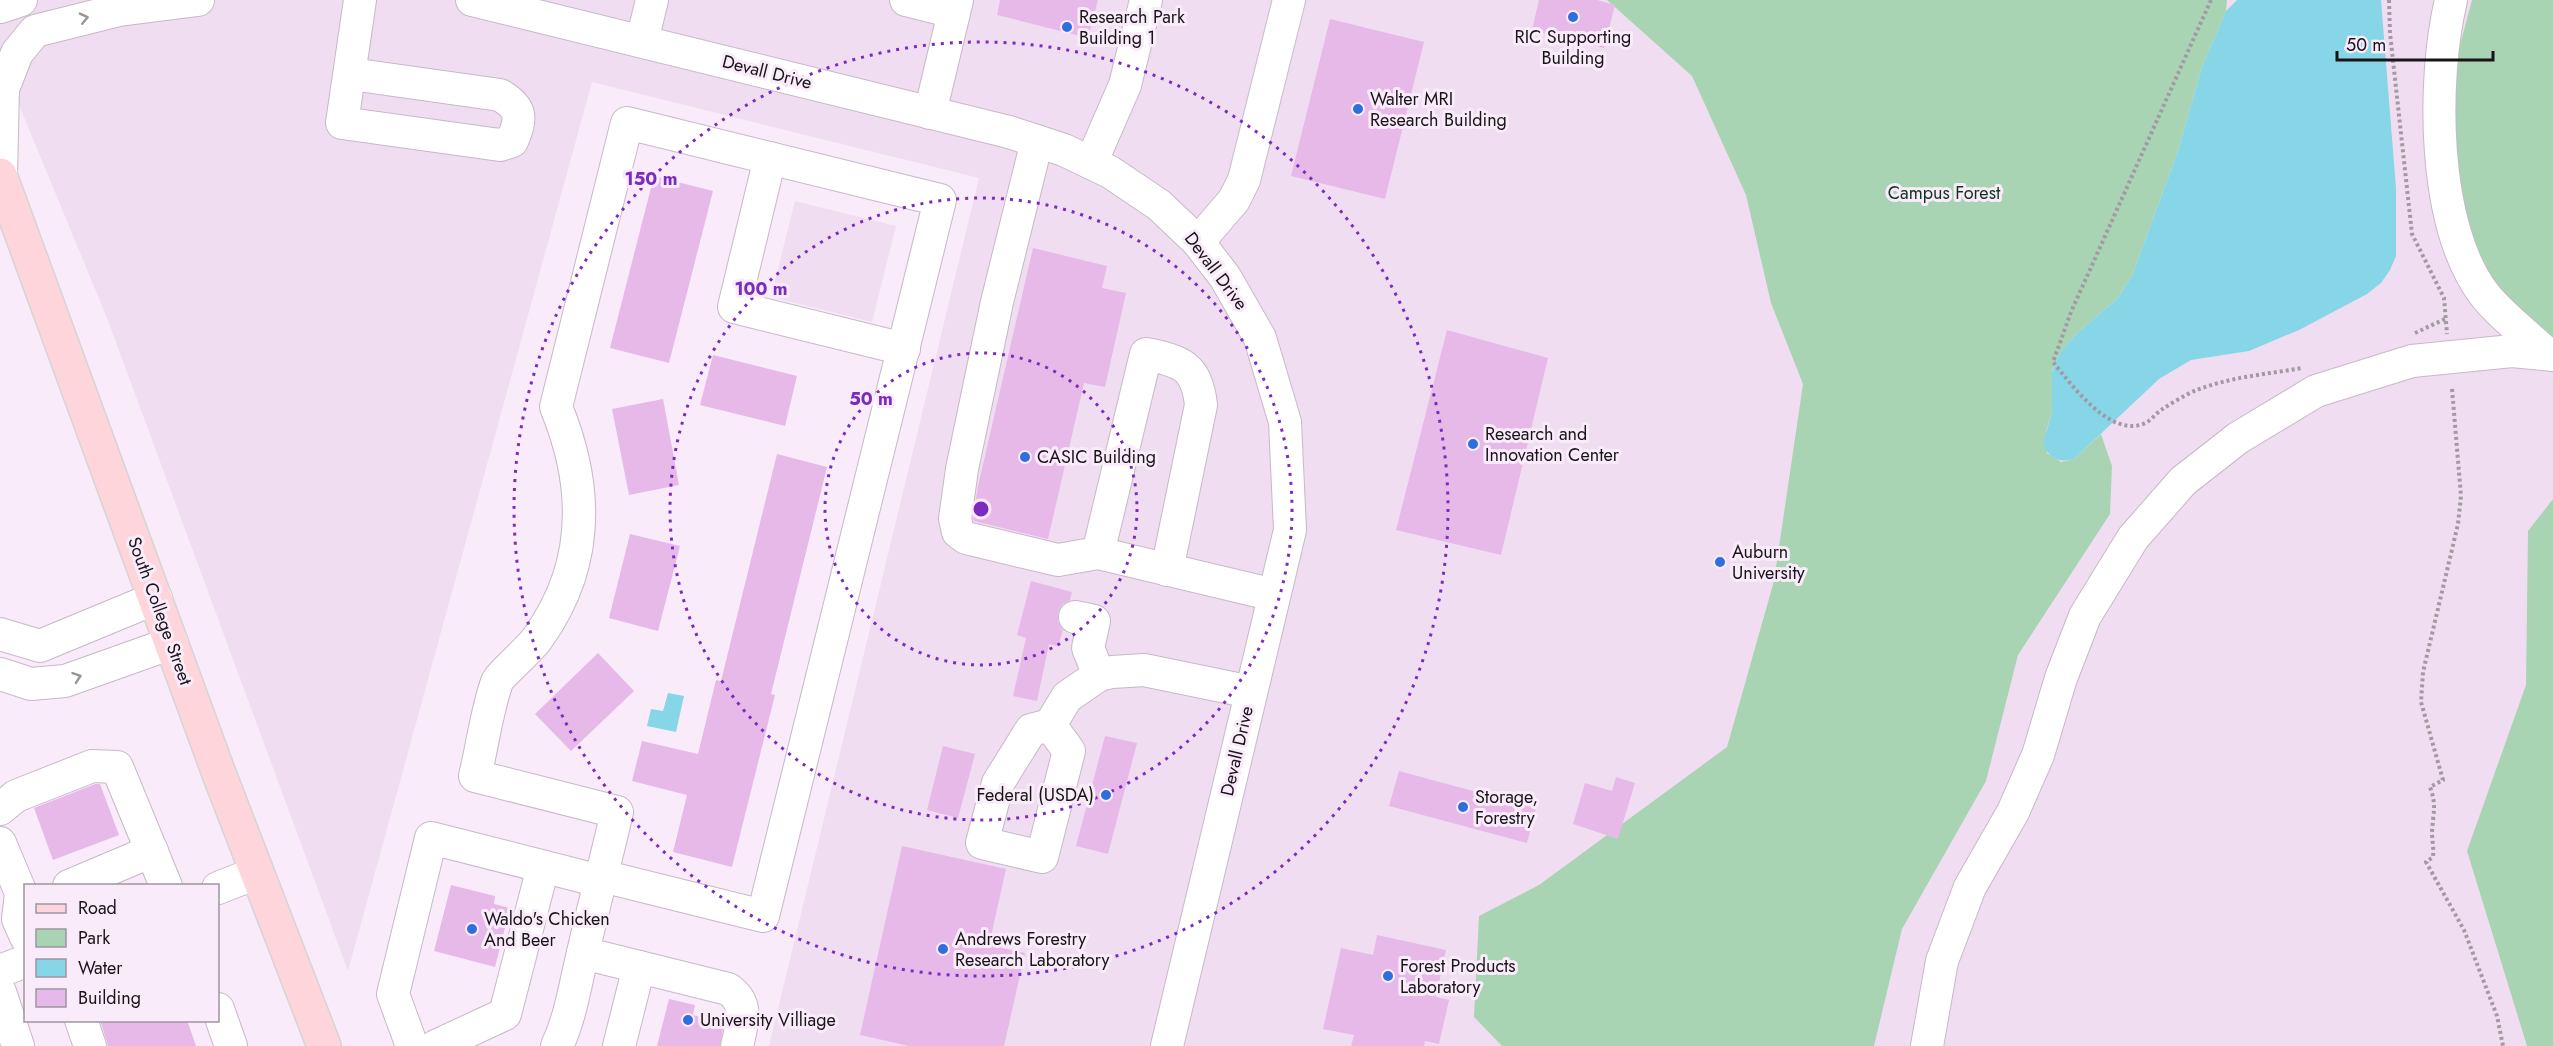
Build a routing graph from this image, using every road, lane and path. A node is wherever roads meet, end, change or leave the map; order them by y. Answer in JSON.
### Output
{"nodes":[{"id":1,"x":21,"y":0,"type":"edge"},
{"id":2,"x":198,"y":0,"type":"edge"},
{"id":3,"x":360,"y":0,"type":"edge"},
{"id":4,"x":472,"y":0,"type":"edge"},
{"id":5,"x":652,"y":0,"type":"edge"},
{"id":6,"x":906,"y":0,"type":"edge"},
{"id":7,"x":1146,"y":0,"type":"edge"},
{"id":8,"x":1289,"y":0,"type":"edge"},
{"id":9,"x":2211,"y":0,"type":"edge"},
{"id":10,"x":2390,"y":0,"type":"edge"},
{"id":11,"x":2451,"y":0,"type":"edge"},
{"id":12,"x":956,"y":6,"type":"edge"},
{"id":13,"x":0,"y":7,"type":"edge"},
{"id":14,"x":35,"y":31,"type":"junction"},
{"id":15,"x":0,"y":41,"type":"edge"},
{"id":16,"x":642,"y":41,"type":"junction"},
{"id":17,"x":351,"y":74,"type":"junction"},
{"id":18,"x":930,"y":113,"type":"junction"},
{"id":19,"x":1038,"y":141,"type":"junction"},
{"id":20,"x":770,"y":158,"type":"junction"},
{"id":21,"x":1091,"y":162,"type":"junction"},
{"id":22,"x":0,"y":176,"type":"edge"},
{"id":23,"x":1198,"y":242,"type":"junction"},
{"id":24,"x":2445,"y":319,"type":"junction"},
{"id":25,"x":2410,"y":335,"type":"dead end"},
{"id":26,"x":2447,"y":341,"type":"dead end"},
{"id":27,"x":904,"y":348,"type":"junction"},
{"id":28,"x":2550,"y":355,"type":"edge"},
{"id":29,"x":2305,"y":367,"type":"dead end"},
{"id":30,"x":2452,"y":389,"type":"dead end"},
{"id":31,"x":1098,"y":553,"type":"junction"},
{"id":32,"x":1167,"y":570,"type":"junction"},
{"id":33,"x":1274,"y":596,"type":"junction"},
{"id":34,"x":156,"y":598,"type":"junction"},
{"id":35,"x":1075,"y":617,"type":"dead end"},
{"id":36,"x":0,"y":634,"type":"edge"},
{"id":37,"x":172,"y":643,"type":"junction"},
{"id":38,"x":40,"y":646,"type":"junction"},
{"id":39,"x":0,"y":674,"type":"edge"},
{"id":40,"x":1100,"y":675,"type":"junction"},
{"id":41,"x":31,"y":684,"type":"junction"},
{"id":42,"x":1251,"y":692,"type":"junction"},
{"id":43,"x":1050,"y":725,"type":"dead end"},
{"id":44,"x":0,"y":809,"type":"edge"},
{"id":45,"x":0,"y":843,"type":"edge"},
{"id":46,"x":152,"y":851,"type":"junction"},
{"id":47,"x":543,"y":867,"type":"junction"},
{"id":48,"x":256,"y":873,"type":"junction"},
{"id":49,"x":601,"y":879,"type":"junction"},
{"id":50,"x":71,"y":884,"type":"edge"},
{"id":51,"x":166,"y":884,"type":"edge"},
{"id":52,"x":219,"y":888,"type":"edge"},
{"id":53,"x":23,"y":894,"type":"edge"},
{"id":54,"x":24,"y":932,"type":"edge"},
{"id":55,"x":583,"y":953,"type":"junction"},
{"id":56,"x":24,"y":962,"type":"edge"},
{"id":57,"x":639,"y":967,"type":"junction"},
{"id":58,"x":0,"y":971,"type":"edge"},
{"id":59,"x":0,"y":992,"type":"edge"},
{"id":60,"x":219,"y":1012,"type":"edge"},
{"id":61,"x":82,"y":1022,"type":"edge"},
{"id":62,"x":18,"y":1046,"type":"edge"},
{"id":63,"x":90,"y":1046,"type":"edge"},
{"id":64,"x":231,"y":1046,"type":"edge"},
{"id":65,"x":324,"y":1046,"type":"edge"},
{"id":66,"x":412,"y":1046,"type":"edge"},
{"id":67,"x":436,"y":1046,"type":"edge"},
{"id":68,"x":557,"y":1046,"type":"edge"},
{"id":69,"x":619,"y":1046,"type":"edge"},
{"id":70,"x":737,"y":1046,"type":"edge"},
{"id":71,"x":1167,"y":1046,"type":"edge"},
{"id":72,"x":1927,"y":1046,"type":"edge"},
{"id":73,"x":2503,"y":1046,"type":"edge"}],
"edges":[{"from":1,"to":13,"type":"street"},
{"from":14,"to":2,"type":"street","one_way":true},
{"from":3,"to":17,"type":"street"},
{"from":4,"to":16,"type":"street","name":"Devall Drive"},
{"from":5,"to":16,"type":"street"},
{"from":6,"to":12,"type":"street"},
{"from":7,"to":21,"type":"street"},
{"from":8,"to":23,"type":"street"},
{"from":9,"to":29,"type":"path"},
{"from":10,"to":24,"type":"path"},
{"from":11,"to":28,"type":"street"},
{"from":12,"to":18,"type":"street"},
{"from":14,"to":15,"type":"street"},
{"from":14,"to":22,"type":"street"},
{"from":16,"to":18,"type":"street","name":"Devall Drive"},
{"from":17,"to":17,"type":"street"},
{"from":18,"to":19,"type":"street","name":"Devall Drive"},
{"from":19,"to":21,"type":"street","name":"Devall Drive"},
{"from":19,"to":31,"type":"street"},
{"from":20,"to":27,"type":"street"},
{"from":20,"to":27,"type":"street"},
{"from":20,"to":49,"type":"street"},
{"from":21,"to":23,"type":"street","name":"Devall Drive"},
{"from":22,"to":34,"type":"main road","name":"South College Street"},
{"from":23,"to":33,"type":"street","name":"Devall Drive"},
{"from":24,"to":25,"type":"path"},
{"from":24,"to":26,"type":"path"},
{"from":27,"to":49,"type":"street"},
{"from":28,"to":72,"type":"street"},
{"from":30,"to":73,"type":"path"},
{"from":31,"to":32,"type":"street"},
{"from":31,"to":32,"type":"street"},
{"from":32,"to":33,"type":"street"},
{"from":33,"to":42,"type":"street","name":"Devall Drive"},
{"from":34,"to":37,"type":"main road","name":"South College Street"},
{"from":34,"to":38,"type":"street"},
{"from":35,"to":40,"type":"street"},
{"from":36,"to":38,"type":"street"},
{"from":41,"to":37,"type":"street","one_way":true},
{"from":37,"to":48,"type":"main road","name":"South College Street"},
{"from":38,"to":41,"type":"street"},
{"from":39,"to":41,"type":"street"},
{"from":40,"to":42,"type":"street"},
{"from":40,"to":43,"type":"street"},
{"from":42,"to":71,"type":"street","name":"Devall Drive"},
{"from":44,"to":46,"type":"street"},
{"from":45,"to":53,"type":"street"},
{"from":46,"to":50,"type":"street"},
{"from":46,"to":51,"type":"street"},
{"from":47,"to":49,"type":"street"},
{"from":47,"to":66,"type":"street"},
{"from":47,"to":67,"type":"street"},
{"from":48,"to":52,"type":"street"},
{"from":48,"to":65,"type":"main road","name":"South College Street"},
{"from":49,"to":55,"type":"street"},
{"from":53,"to":54,"type":"street"},
{"from":55,"to":57,"type":"street"},
{"from":55,"to":68,"type":"street"},
{"from":56,"to":58,"type":"street"},
{"from":57,"to":69,"type":"street"},
{"from":57,"to":70,"type":"street"},
{"from":59,"to":62,"type":"street"},
{"from":60,"to":64,"type":"street"},
{"from":61,"to":63,"type":"street"}]}
